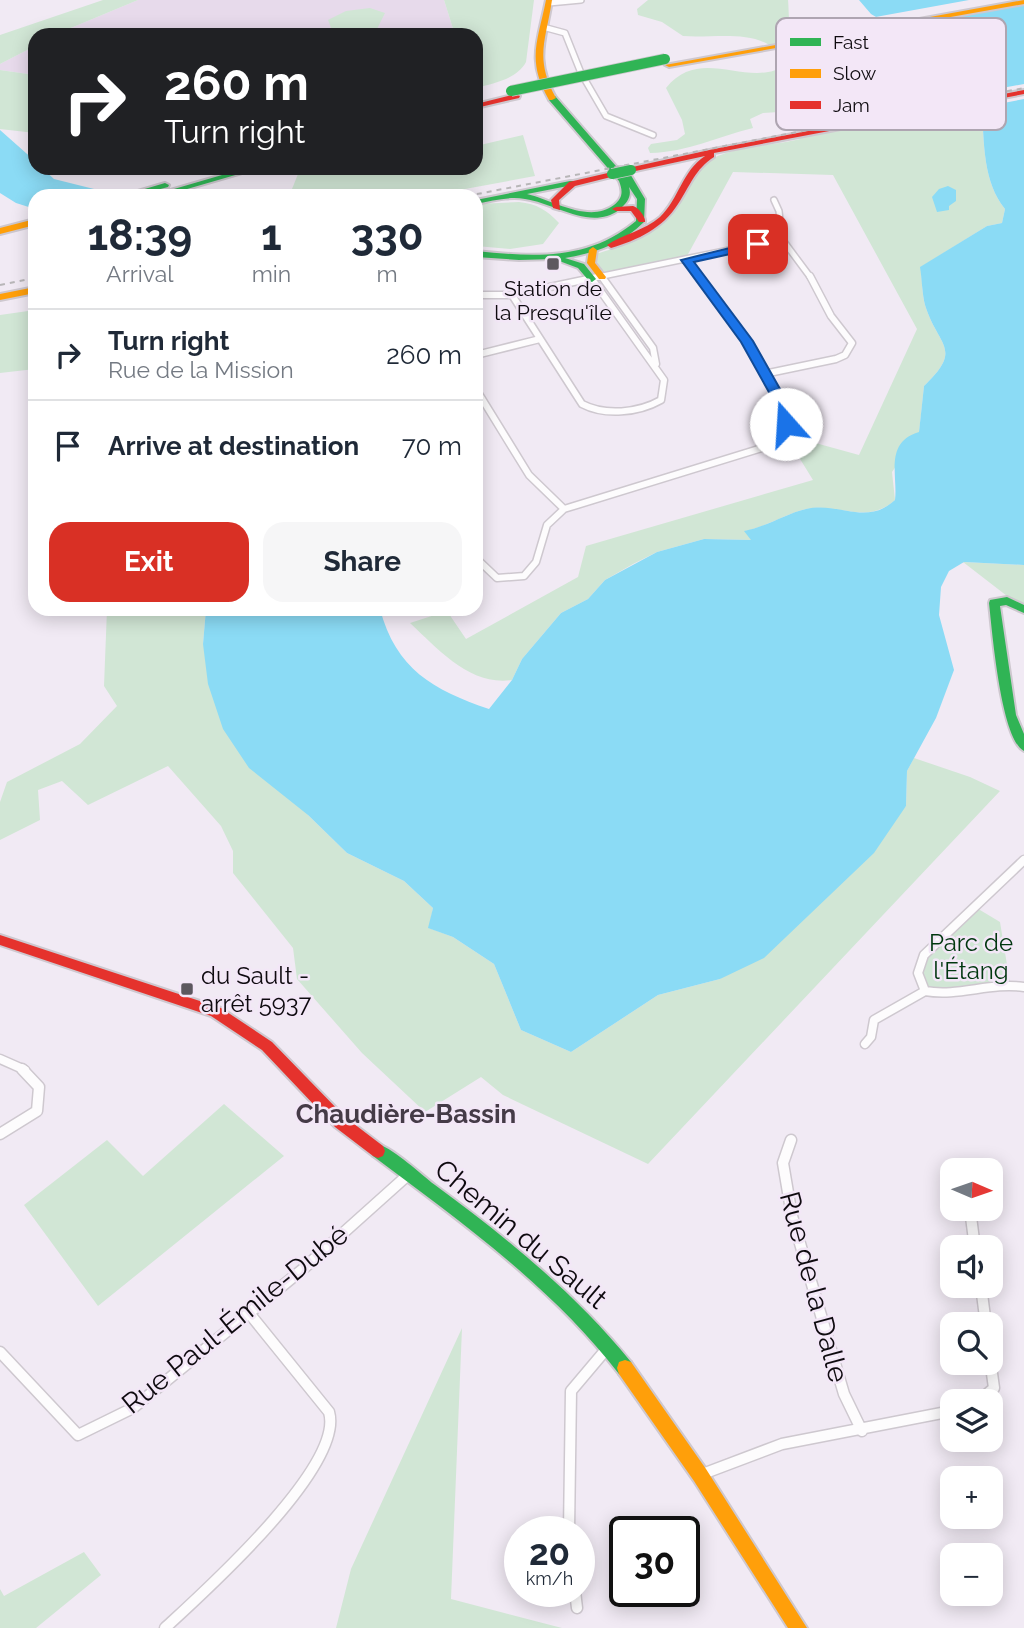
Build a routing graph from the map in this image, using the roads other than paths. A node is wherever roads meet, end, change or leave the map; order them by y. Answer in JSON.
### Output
{"nodes":[{"id":1,"x":581,"y":0,"type":"edge"},
{"id":2,"x":1005,"y":0,"type":"edge"},
{"id":3,"x":549,"y":2,"type":"edge"},
{"id":4,"x":1024,"y":2,"type":"edge"},
{"id":5,"x":907,"y":18,"type":"edge"},
{"id":6,"x":929,"y":18,"type":"edge"},
{"id":7,"x":543,"y":27,"type":"junction"},
{"id":8,"x":776,"y":42,"type":"edge"},
{"id":9,"x":776,"y":44,"type":"edge"},
{"id":10,"x":667,"y":62,"type":"junction"},
{"id":11,"x":543,"y":76,"type":"junction"},
{"id":12,"x":1024,"y":92,"type":"edge"},
{"id":13,"x":513,"y":93,"type":"junction"},
{"id":14,"x":1006,"y":95,"type":"edge"},
{"id":15,"x":483,"y":99,"type":"edge"},
{"id":16,"x":483,"y":104,"type":"edge"},
{"id":17,"x":823,"y":130,"type":"edge"},
{"id":18,"x":653,"y":135,"type":"dead end"},
{"id":19,"x":740,"y":146,"type":"junction"},
{"id":20,"x":199,"y":175,"type":"edge"},
{"id":21,"x":230,"y":175,"type":"edge"},
{"id":22,"x":583,"y":180,"type":"junction"},
{"id":23,"x":150,"y":189,"type":"edge"},
{"id":24,"x":179,"y":189,"type":"edge"},
{"id":25,"x":511,"y":195,"type":"junction"},
{"id":26,"x":774,"y":200,"type":"dead end"},
{"id":27,"x":483,"y":201,"type":"edge"},
{"id":28,"x":557,"y":208,"type":"junction"},
{"id":29,"x":616,"y":209,"type":"junction"},
{"id":30,"x":642,"y":220,"type":"junction"},
{"id":31,"x":28,"y":225,"type":"edge"},
{"id":32,"x":28,"y":230,"type":"edge"},
{"id":33,"x":1,"y":236,"type":"edge"},
{"id":34,"x":782,"y":239,"type":"junction"},
{"id":35,"x":611,"y":245,"type":"junction"},
{"id":36,"x":593,"y":250,"type":"junction"},
{"id":37,"x":483,"y":254,"type":"edge"},
{"id":38,"x":551,"y":258,"type":"junction"},
{"id":39,"x":687,"y":260,"type":"junction"},
{"id":40,"x":597,"y":278,"type":"junction"},
{"id":41,"x":28,"y":289,"type":"edge"},
{"id":42,"x":0,"y":294,"type":"edge"},
{"id":43,"x":483,"y":295,"type":"edge"},
{"id":44,"x":512,"y":295,"type":"junction"},
{"id":45,"x":540,"y":339,"type":"junction"},
{"id":46,"x":483,"y":353,"type":"edge"},
{"id":47,"x":656,"y":364,"type":"junction"},
{"id":48,"x":764,"y":374,"type":"junction"},
{"id":49,"x":483,"y":401,"type":"edge"},
{"id":50,"x":564,"y":509,"type":"junction"},
{"id":51,"x":483,"y":565,"type":"edge"},
{"id":52,"x":1024,"y":609,"type":"edge"},
{"id":53,"x":1024,"y":747,"type":"edge"},
{"id":54,"x":1024,"y":860,"type":"edge"},
{"id":55,"x":0,"y":940,"type":"edge"},
{"id":56,"x":1024,"y":987,"type":"edge"},
{"id":57,"x":925,"y":991,"type":"junction"},
{"id":58,"x":865,"y":1044,"type":"dead end"},
{"id":59,"x":0,"y":1059,"type":"edge"},
{"id":60,"x":0,"y":1134,"type":"edge"},
{"id":61,"x":791,"y":1140,"type":"dead end"},
{"id":62,"x":409,"y":1174,"type":"junction"},
{"id":63,"x":250,"y":1313,"type":"junction"},
{"id":64,"x":609,"y":1346,"type":"junction"},
{"id":65,"x":0,"y":1352,"type":"edge"},
{"id":66,"x":940,"y":1414,"type":"edge"},
{"id":67,"x":862,"y":1431,"type":"junction"},
{"id":68,"x":700,"y":1475,"type":"junction"},
{"id":69,"x":569,"y":1516,"type":"edge"},
{"id":70,"x":165,"y":1628,"type":"edge"},
{"id":71,"x":798,"y":1628,"type":"edge"}],
"edges":[{"from":1,"to":3,"type":"street"},
{"from":2,"to":5,"type":"main road"},
{"from":3,"to":7,"type":"main road"},
{"from":4,"to":6,"type":"main road"},
{"from":7,"to":11,"type":"main road"},
{"from":7,"to":18,"type":"street"},
{"from":8,"to":10,"type":"main road"},
{"from":9,"to":10,"type":"main road"},
{"from":10,"to":13,"type":"main road"},
{"from":11,"to":29,"type":"main road"},
{"from":11,"to":30,"type":"main road"},
{"from":12,"to":14,"type":"main road"},
{"from":13,"to":15,"type":"main road"},
{"from":13,"to":16,"type":"main road"},
{"from":17,"to":19,"type":"main road"},
{"from":19,"to":22,"type":"main road","bridge":true},
{"from":19,"to":35,"type":"main road"},
{"from":20,"to":23,"type":"main road"},
{"from":21,"to":24,"type":"main road"},
{"from":22,"to":25,"type":"main road"},
{"from":22,"to":28,"type":"main road"},
{"from":25,"to":27,"type":"main road"},
{"from":25,"to":28,"type":"main road"},
{"from":26,"to":34,"type":"street"},
{"from":28,"to":29,"type":"main road"},
{"from":29,"to":30,"type":"main road"},
{"from":30,"to":35,"type":"main road"},
{"from":31,"to":33,"type":"main road"},
{"from":32,"to":33,"type":"main road"},
{"from":34,"to":39,"type":"street"},
{"from":34,"to":48,"type":"street"},
{"from":35,"to":36,"type":"main road"},
{"from":36,"to":38,"type":"main road"},
{"from":36,"to":40,"type":"main road"},
{"from":37,"to":38,"type":"main road"},
{"from":38,"to":40,"type":"main road"},
{"from":39,"to":40,"type":"street"},
{"from":39,"to":48,"type":"street"},
{"from":40,"to":44,"type":"street"},
{"from":40,"to":47,"type":"street"},
{"from":40,"to":47,"type":"street"},
{"from":41,"to":42,"type":"main road"},
{"from":43,"to":44,"type":"street"},
{"from":44,"to":45,"type":"street"},
{"from":45,"to":46,"type":"street"},
{"from":45,"to":47,"type":"street"},
{"from":48,"to":50,"type":"street"},
{"from":49,"to":50,"type":"street"},
{"from":50,"to":51,"type":"street"},
{"from":52,"to":53,"type":"main road"},
{"from":54,"to":57,"type":"street"},
{"from":55,"to":62,"type":"main road","name":"Chemin du Sault"},
{"from":56,"to":57,"type":"street"},
{"from":57,"to":58,"type":"street"},
{"from":59,"to":60,"type":"street"},
{"from":61,"to":67,"type":"street","name":"Rue de la Dalle"},
{"from":62,"to":63,"type":"street","name":"Rue Paul-Émile-Dubé"},
{"from":62,"to":64,"type":"main road","name":"Chemin du Sault"},
{"from":63,"to":65,"type":"street","name":"Rue Paul-Émile-Dubé"},
{"from":63,"to":70,"type":"street"},
{"from":64,"to":68,"type":"main road","name":"Chemin du Sault"},
{"from":64,"to":69,"type":"street"},
{"from":66,"to":67,"type":"street"},
{"from":67,"to":68,"type":"street"},
{"from":68,"to":71,"type":"main road","name":"Chemin du Sault"}]}
